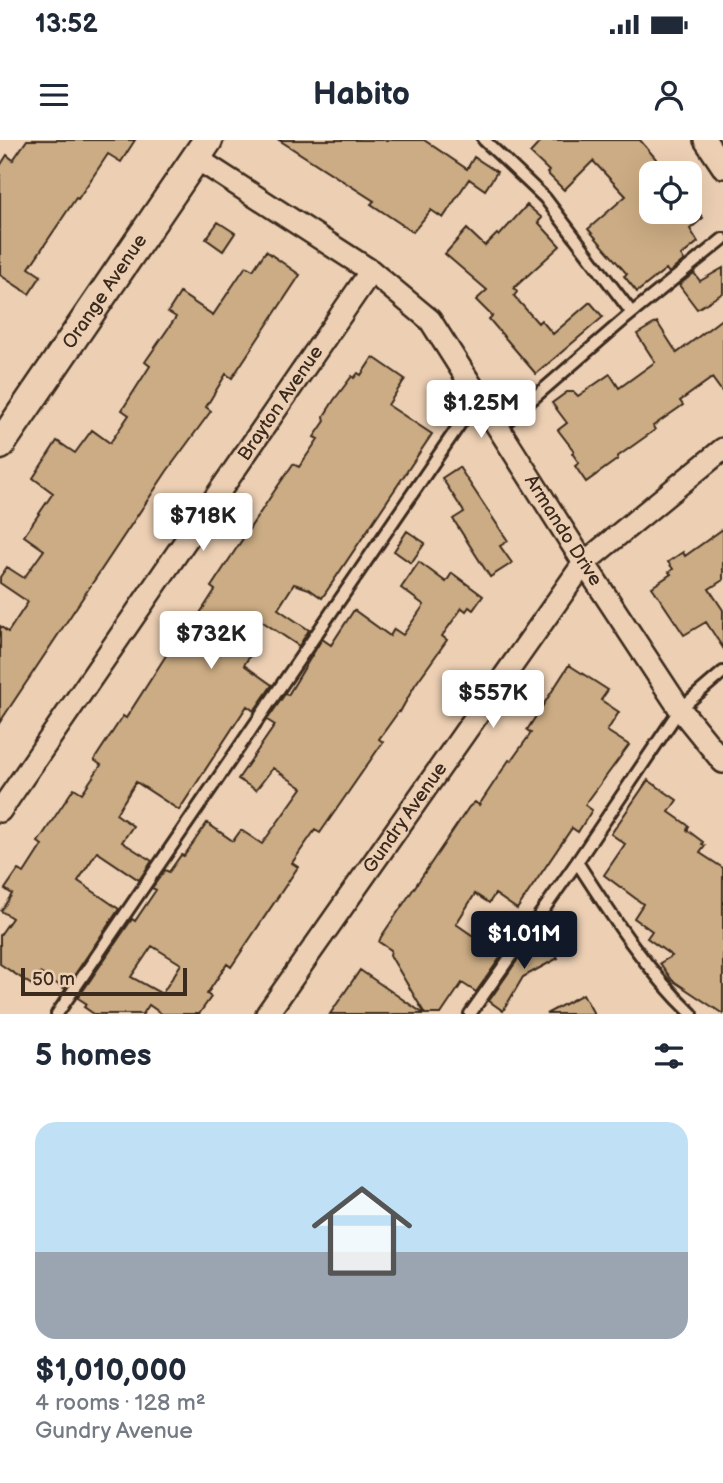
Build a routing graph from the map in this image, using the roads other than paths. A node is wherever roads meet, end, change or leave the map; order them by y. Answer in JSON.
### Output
{"nodes":[{"id":1,"x":484,"y":140,"type":"edge"},
{"id":2,"x":705,"y":140,"type":"edge"},
{"id":3,"x":202,"y":149,"type":"edge"},
{"id":4,"x":723,"y":167,"type":"edge"},
{"id":5,"x":723,"y":239,"type":"edge"},
{"id":6,"x":372,"y":271,"type":"junction"},
{"id":7,"x":632,"y":313,"type":"junction"},
{"id":8,"x":479,"y":396,"type":"junction"},
{"id":9,"x":499,"y":428,"type":"junction"},
{"id":10,"x":0,"y":444,"type":"edge"},
{"id":11,"x":723,"y":449,"type":"edge"},
{"id":12,"x":584,"y":563,"type":"junction"},
{"id":13,"x":723,"y":672,"type":"edge"},
{"id":14,"x":680,"y":709,"type":"junction"},
{"id":15,"x":723,"y":762,"type":"edge"},
{"id":16,"x":0,"y":811,"type":"edge"},
{"id":17,"x":577,"y":862,"type":"junction"},
{"id":18,"x":57,"y":1014,"type":"edge"},
{"id":19,"x":267,"y":1014,"type":"edge"},
{"id":20,"x":470,"y":1014,"type":"edge"},
{"id":21,"x":692,"y":1014,"type":"edge"}],
"edges":[{"from":1,"to":7,"type":"lane"},
{"from":2,"to":4,"type":"street"},
{"from":3,"to":6,"type":"street","name":"Armando Drive"},
{"from":3,"to":10,"type":"street","name":"Orange Avenue"},
{"from":5,"to":7,"type":"lane"},
{"from":6,"to":8,"type":"street","name":"Armando Drive"},
{"from":6,"to":16,"type":"street","name":"Brayton Avenue"},
{"from":7,"to":9,"type":"lane"},
{"from":8,"to":9,"type":"street","name":"Armando Drive"},
{"from":8,"to":18,"type":"lane"},
{"from":9,"to":12,"type":"street","name":"Armando Drive"},
{"from":11,"to":12,"type":"street","name":"Gundry Avenue"},
{"from":12,"to":14,"type":"street","name":"Armando Drive"},
{"from":12,"to":19,"type":"street","name":"Gundry Avenue"},
{"from":13,"to":14,"type":"lane"},
{"from":14,"to":15,"type":"street","name":"Armando Drive"},
{"from":14,"to":17,"type":"lane"},
{"from":17,"to":20,"type":"lane"},
{"from":17,"to":21,"type":"lane"}]}
